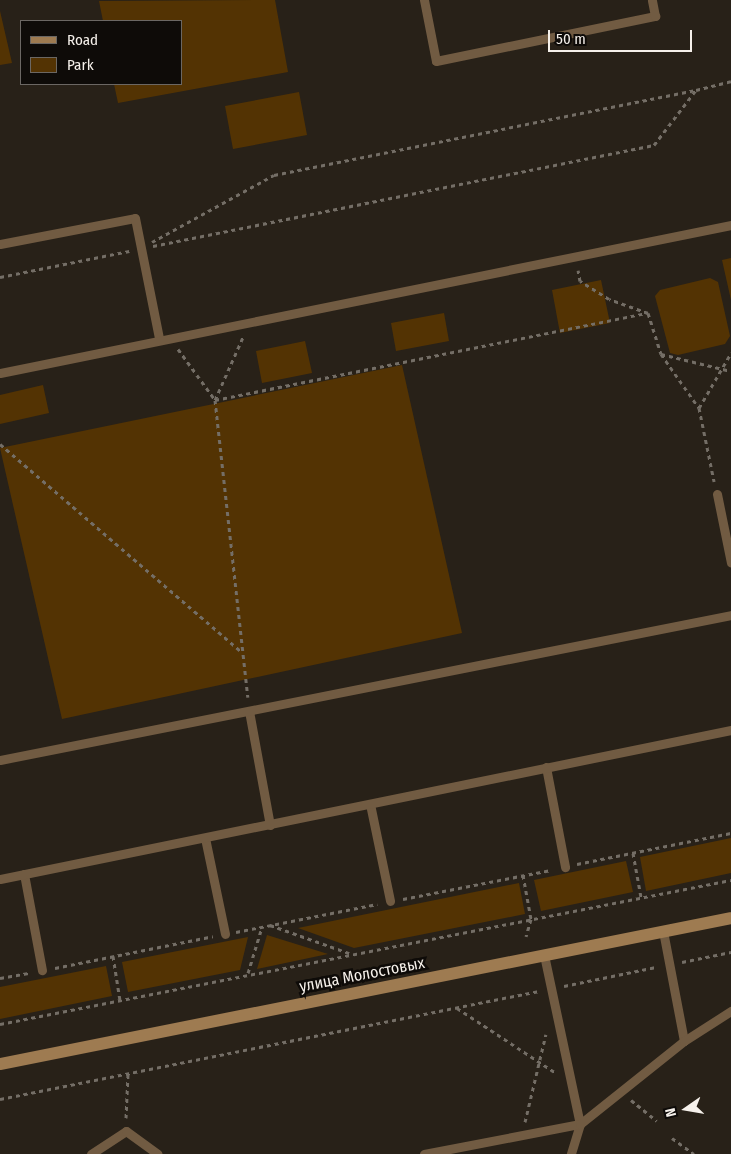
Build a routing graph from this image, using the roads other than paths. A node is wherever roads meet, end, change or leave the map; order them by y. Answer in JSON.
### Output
{"nodes":[{"id":1,"x":424,"y":0,"type":"edge"},
{"id":2,"x":652,"y":0,"type":"edge"},
{"id":3,"x":731,"y":225,"type":"edge"},
{"id":4,"x":0,"y":244,"type":"edge"},
{"id":5,"x":159,"y":338,"type":"junction"},
{"id":6,"x":0,"y":373,"type":"edge"},
{"id":7,"x":717,"y":494,"type":"road end"},
{"id":8,"x":731,"y":563,"type":"edge"},
{"id":9,"x":731,"y":616,"type":"edge"},
{"id":10,"x":249,"y":711,"type":"junction"},
{"id":11,"x":731,"y":730,"type":"edge"},
{"id":12,"x":0,"y":760,"type":"edge"},
{"id":13,"x":546,"y":767,"type":"junction"},
{"id":14,"x":370,"y":804,"type":"junction"},
{"id":15,"x":270,"y":825,"type":"junction"},
{"id":16,"x":205,"y":838,"type":"junction"},
{"id":17,"x":565,"y":867,"type":"road end"},
{"id":18,"x":24,"y":874,"type":"junction"},
{"id":19,"x":0,"y":879,"type":"edge"},
{"id":20,"x":390,"y":901,"type":"road end"},
{"id":21,"x":731,"y":918,"type":"edge"},
{"id":22,"x":663,"y":931,"type":"junction"},
{"id":23,"x":225,"y":934,"type":"road end"},
{"id":24,"x":544,"y":956,"type":"junction"},
{"id":25,"x":42,"y":970,"type":"road end"},
{"id":26,"x":731,"y":1011,"type":"edge"},
{"id":27,"x":684,"y":1041,"type":"junction"},
{"id":28,"x":0,"y":1064,"type":"edge"},
{"id":29,"x":580,"y":1124,"type":"junction"},
{"id":30,"x":92,"y":1154,"type":"edge"},
{"id":31,"x":158,"y":1154,"type":"edge"},
{"id":32,"x":424,"y":1154,"type":"edge"},
{"id":33,"x":571,"y":1154,"type":"edge"}],
"edges":[{"from":1,"to":2,"type":"lane"},
{"from":3,"to":5,"type":"lane"},
{"from":4,"to":5,"type":"lane"},
{"from":5,"to":6,"type":"lane"},
{"from":7,"to":8,"type":"lane"},
{"from":9,"to":10,"type":"lane"},
{"from":10,"to":12,"type":"lane"},
{"from":10,"to":15,"type":"lane"},
{"from":11,"to":13,"type":"lane"},
{"from":13,"to":14,"type":"lane"},
{"from":13,"to":17,"type":"lane"},
{"from":14,"to":15,"type":"lane"},
{"from":14,"to":20,"type":"lane"},
{"from":15,"to":16,"type":"lane"},
{"from":16,"to":18,"type":"lane"},
{"from":16,"to":23,"type":"lane"},
{"from":18,"to":19,"type":"lane"},
{"from":18,"to":25,"type":"lane"},
{"from":21,"to":22,"type":"street","name":"улица Молостовых"},
{"from":22,"to":24,"type":"street","name":"улица Молостовых"},
{"from":22,"to":27,"type":"lane"},
{"from":24,"to":28,"type":"street","name":"улица Молостовых"},
{"from":24,"to":29,"type":"lane"},
{"from":26,"to":27,"type":"lane"},
{"from":27,"to":29,"type":"lane"},
{"from":29,"to":32,"type":"lane"},
{"from":29,"to":33,"type":"lane"},
{"from":30,"to":31,"type":"lane"}]}
